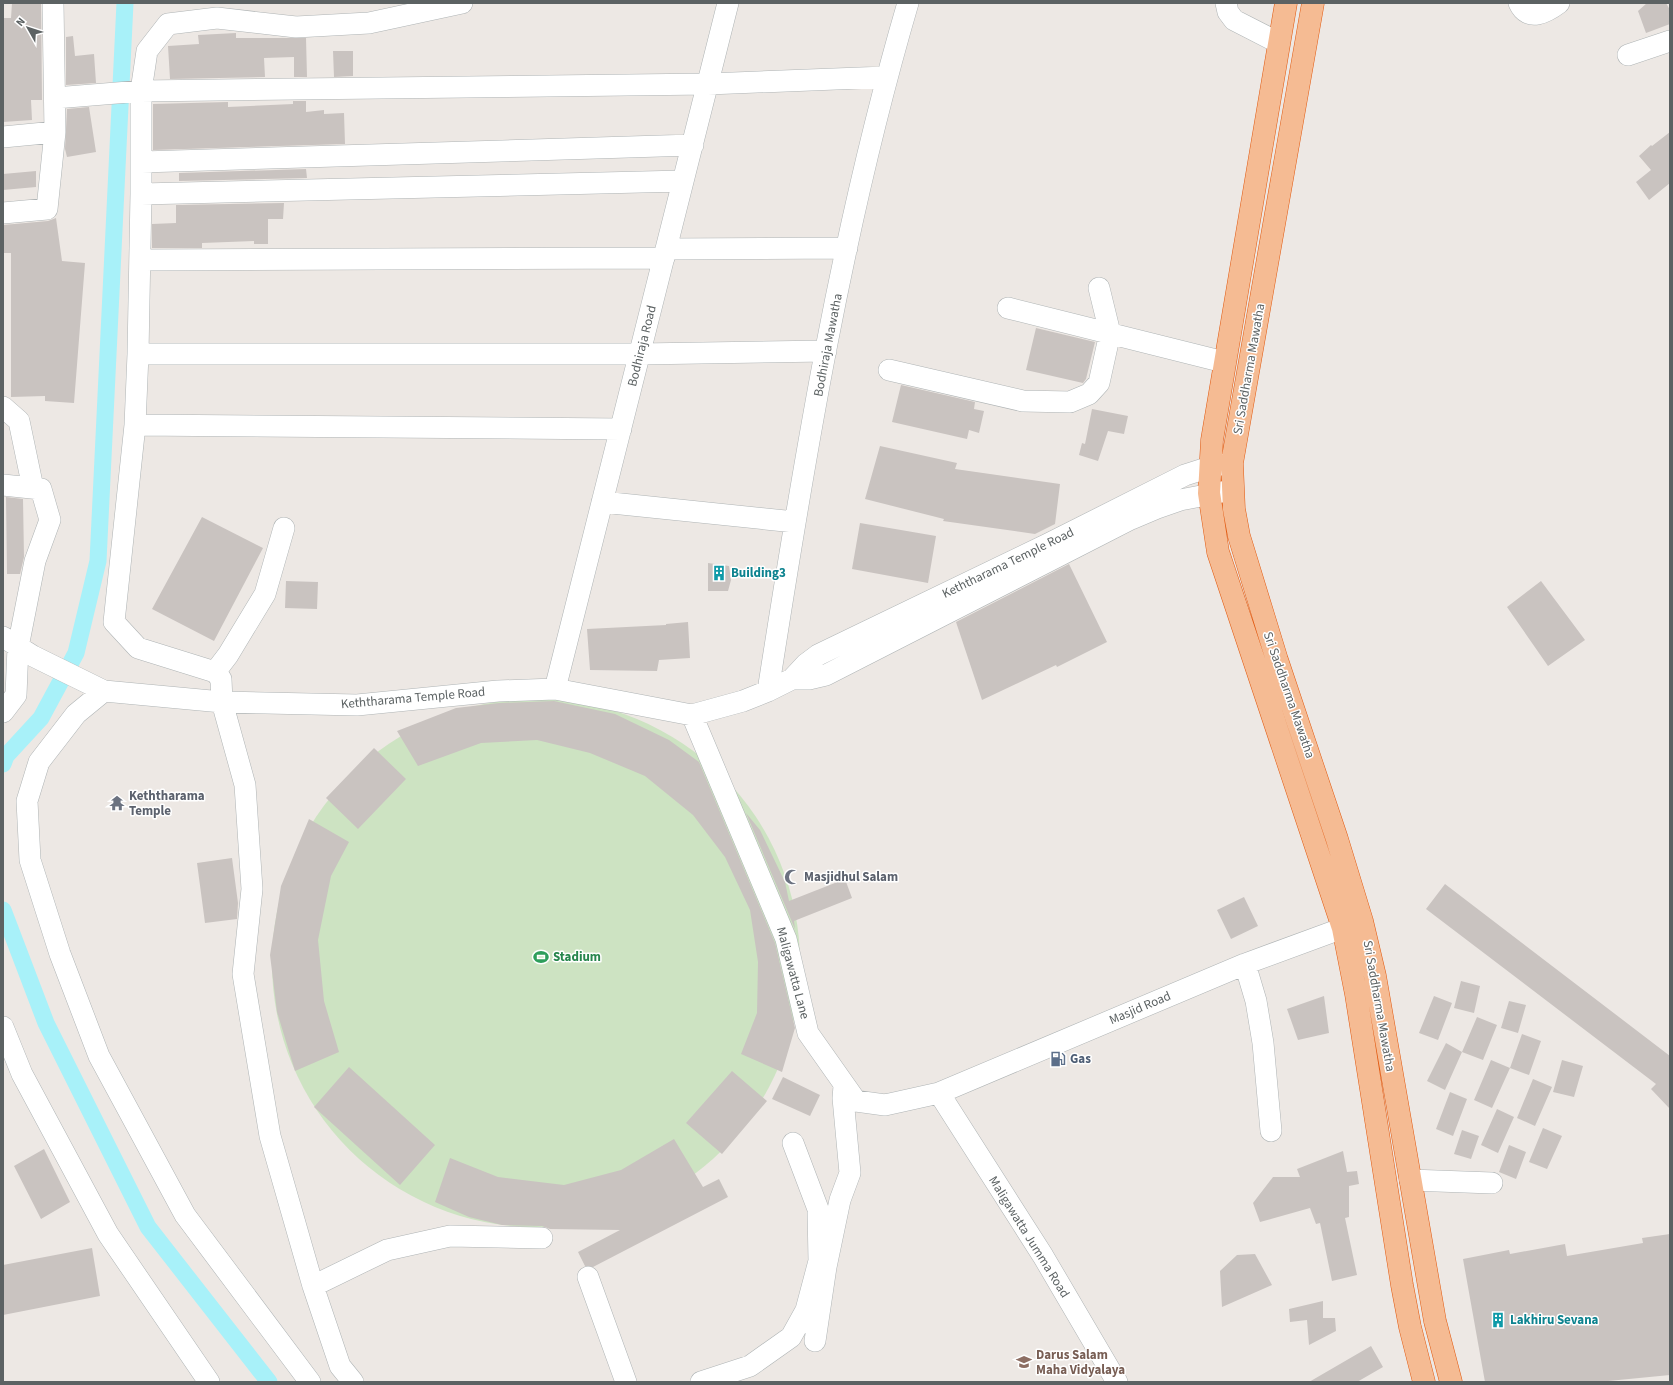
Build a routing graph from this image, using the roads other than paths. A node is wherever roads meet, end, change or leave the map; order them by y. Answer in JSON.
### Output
{"nodes":[{"id":1,"x":53,"y":3,"type":"edge"},
{"id":2,"x":462,"y":3,"type":"edge"},
{"id":3,"x":728,"y":3,"type":"edge"},
{"id":4,"x":908,"y":3,"type":"edge"},
{"id":5,"x":1226,"y":3,"type":"edge"},
{"id":6,"x":1286,"y":3,"type":"edge"},
{"id":7,"x":1313,"y":3,"type":"edge"},
{"id":8,"x":1519,"y":3,"type":"edge"},
{"id":9,"x":1559,"y":3,"type":"edge"},
{"id":10,"x":1670,"y":41,"type":"edge"},
{"id":11,"x":1279,"y":43,"type":"junction"},
{"id":12,"x":1628,"y":55,"type":"dead end"},
{"id":13,"x":886,"y":77,"type":"junction"},
{"id":14,"x":708,"y":84,"type":"junction"},
{"id":15,"x":141,"y":91,"type":"junction"},
{"id":16,"x":55,"y":98,"type":"junction"},
{"id":17,"x":55,"y":132,"type":"junction"},
{"id":18,"x":3,"y":137,"type":"edge"},
{"id":19,"x":693,"y":145,"type":"junction"},
{"id":20,"x":142,"y":162,"type":"junction"},
{"id":21,"x":683,"y":182,"type":"junction"},
{"id":22,"x":141,"y":194,"type":"junction"},
{"id":23,"x":3,"y":213,"type":"edge"},
{"id":24,"x":847,"y":248,"type":"junction"},
{"id":25,"x":665,"y":254,"type":"junction"},
{"id":26,"x":140,"y":260,"type":"junction"},
{"id":27,"x":1099,"y":288,"type":"dead end"},
{"id":28,"x":1008,"y":308,"type":"dead end"},
{"id":29,"x":1110,"y":333,"type":"junction"},
{"id":30,"x":826,"y":351,"type":"junction"},
{"id":31,"x":138,"y":354,"type":"junction"},
{"id":32,"x":640,"y":354,"type":"junction"},
{"id":33,"x":1224,"y":362,"type":"junction"},
{"id":34,"x":889,"y":370,"type":"dead end"},
{"id":35,"x":3,"y":407,"type":"edge"},
{"id":36,"x":135,"y":424,"type":"junction"},
{"id":37,"x":621,"y":429,"type":"junction"},
{"id":38,"x":1232,"y":463,"type":"junction"},
{"id":39,"x":1210,"y":467,"type":"junction"},
{"id":40,"x":3,"y":485,"type":"edge"},
{"id":41,"x":32,"y":488,"type":"junction"},
{"id":42,"x":1232,"y":490,"type":"junction"},
{"id":43,"x":1209,"y":493,"type":"junction"},
{"id":44,"x":602,"y":502,"type":"junction"},
{"id":45,"x":795,"y":522,"type":"junction"},
{"id":46,"x":284,"y":528,"type":"dead end"},
{"id":47,"x":1052,"y":550,"type":"junction"},
{"id":48,"x":18,"y":647,"type":"edge"},
{"id":49,"x":214,"y":672,"type":"junction"},
{"id":50,"x":95,"y":687,"type":"junction"},
{"id":51,"x":555,"y":689,"type":"junction"},
{"id":52,"x":768,"y":691,"type":"junction"},
{"id":53,"x":222,"y":702,"type":"junction"},
{"id":54,"x":3,"y":712,"type":"edge"},
{"id":55,"x":692,"y":714,"type":"junction"},
{"id":56,"x":1343,"y":928,"type":"junction"},
{"id":57,"x":1245,"y":964,"type":"junction"},
{"id":58,"x":3,"y":1027,"type":"edge"},
{"id":59,"x":844,"y":1086,"type":"junction"},
{"id":60,"x":939,"y":1093,"type":"junction"},
{"id":61,"x":1271,"y":1131,"type":"dead end"},
{"id":62,"x":793,"y":1143,"type":"dead end"},
{"id":63,"x":1410,"y":1180,"type":"junction"},
{"id":64,"x":1492,"y":1183,"type":"dead end"},
{"id":65,"x":542,"y":1238,"type":"dead end"},
{"id":66,"x":588,"y":1277,"type":"dead end"},
{"id":67,"x":312,"y":1286,"type":"junction"},
{"id":68,"x":815,"y":1341,"type":"dead end"},
{"id":69,"x":208,"y":1382,"type":"edge"},
{"id":70,"x":310,"y":1382,"type":"edge"},
{"id":71,"x":353,"y":1382,"type":"edge"},
{"id":72,"x":626,"y":1382,"type":"edge"},
{"id":73,"x":701,"y":1382,"type":"edge"},
{"id":74,"x":1117,"y":1382,"type":"edge"},
{"id":75,"x":1424,"y":1382,"type":"edge"},
{"id":76,"x":1451,"y":1382,"type":"edge"}],
"edges":[{"from":1,"to":16,"type":"street"},
{"from":2,"to":15,"type":"street"},
{"from":3,"to":14,"type":"street","name":"Bodhiraja Road"},
{"from":4,"to":13,"type":"street","name":"Bodhiraja Mawatha"},
{"from":5,"to":11,"type":"street"},
{"from":6,"to":11,"type":"highway","name":"Sri Saddharma Mawatha"},
{"from":7,"to":38,"type":"highway","name":"Sri Saddharma Mawatha"},
{"from":8,"to":9,"type":"street"},
{"from":10,"to":12,"type":"street"},
{"from":11,"to":33,"type":"highway","name":"Sri Saddharma Mawatha"},
{"from":13,"to":14,"type":"street"},
{"from":13,"to":24,"type":"street","name":"Bodhiraja Mawatha"},
{"from":14,"to":15,"type":"street"},
{"from":14,"to":19,"type":"street","name":"Bodhiraja Road"},
{"from":15,"to":16,"type":"street"},
{"from":15,"to":20,"type":"street"},
{"from":16,"to":17,"type":"street"},
{"from":17,"to":18,"type":"street"},
{"from":17,"to":23,"type":"street"},
{"from":19,"to":20,"type":"street"},
{"from":19,"to":21,"type":"street","name":"Bodhiraja Road"},
{"from":20,"to":22,"type":"street"},
{"from":21,"to":22,"type":"street"},
{"from":21,"to":25,"type":"street","name":"Bodhiraja Road"},
{"from":22,"to":26,"type":"street"},
{"from":24,"to":25,"type":"street"},
{"from":24,"to":30,"type":"street","name":"Bodhiraja Mawatha"},
{"from":25,"to":26,"type":"street"},
{"from":25,"to":32,"type":"street","name":"Bodhiraja Road"},
{"from":26,"to":31,"type":"street"},
{"from":27,"to":29,"type":"street"},
{"from":28,"to":29,"type":"street"},
{"from":29,"to":33,"type":"street"},
{"from":29,"to":34,"type":"street"},
{"from":30,"to":32,"type":"street"},
{"from":30,"to":45,"type":"street","name":"Bodhiraja Mawatha"},
{"from":31,"to":32,"type":"street"},
{"from":31,"to":36,"type":"street"},
{"from":32,"to":37,"type":"street","name":"Bodhiraja Road"},
{"from":33,"to":39,"type":"highway","name":"Sri Saddharma Mawatha"},
{"from":35,"to":41,"type":"street"},
{"from":36,"to":37,"type":"street"},
{"from":36,"to":49,"type":"street"},
{"from":37,"to":44,"type":"street","name":"Bodhiraja Road"},
{"from":38,"to":39,"type":"street","name":"Keththarama Temple Road"},
{"from":38,"to":42,"type":"highway","name":"Sri Saddharma Mawatha"},
{"from":39,"to":43,"type":"highway","name":"Sri Saddharma Mawatha"},
{"from":39,"to":47,"type":"street","name":"Keththarama Temple Road"},
{"from":40,"to":41,"type":"street"},
{"from":41,"to":48,"type":"street"},
{"from":42,"to":43,"type":"street","name":"Keththarama Temple Road"},
{"from":42,"to":63,"type":"highway","name":"Sri Saddharma Mawatha"},
{"from":43,"to":47,"type":"street","name":"Keththarama Temple Road"},
{"from":43,"to":56,"type":"highway","name":"Sri Saddharma Mawatha"},
{"from":44,"to":45,"type":"street"},
{"from":44,"to":51,"type":"street","name":"Bodhiraja Road"},
{"from":45,"to":52,"type":"street","name":"Bodhiraja Mawatha"},
{"from":46,"to":49,"type":"street"},
{"from":47,"to":52,"type":"street","name":"Keththarama Temple Road"},
{"from":48,"to":50,"type":"street","name":"Keththarama Temple Road"},
{"from":48,"to":54,"type":"street"},
{"from":49,"to":53,"type":"street"},
{"from":50,"to":53,"type":"street","name":"Keththarama Temple Road"},
{"from":50,"to":70,"type":"street"},
{"from":51,"to":53,"type":"street","name":"Keththarama Temple Road"},
{"from":51,"to":55,"type":"street","name":"Keththarama Temple Road"},
{"from":52,"to":55,"type":"street","name":"Keththarama Temple Road"},
{"from":53,"to":67,"type":"street"},
{"from":55,"to":59,"type":"street","name":"Maligawatta Lane"},
{"from":56,"to":57,"type":"street","name":"Masjid Road"},
{"from":56,"to":75,"type":"highway","name":"Sri Saddharma Mawatha"},
{"from":57,"to":60,"type":"street","name":"Masjid Road"},
{"from":57,"to":61,"type":"street"},
{"from":58,"to":69,"type":"street"},
{"from":59,"to":60,"type":"street","name":"Maligawatta Lane"},
{"from":59,"to":68,"type":"street"},
{"from":60,"to":74,"type":"street","name":"Maligawatta Jumma Road"},
{"from":62,"to":73,"type":"street"},
{"from":63,"to":64,"type":"street"},
{"from":63,"to":76,"type":"highway","name":"Sri Saddharma Mawatha"},
{"from":65,"to":67,"type":"street"},
{"from":66,"to":72,"type":"street"},
{"from":67,"to":71,"type":"street"}]}
